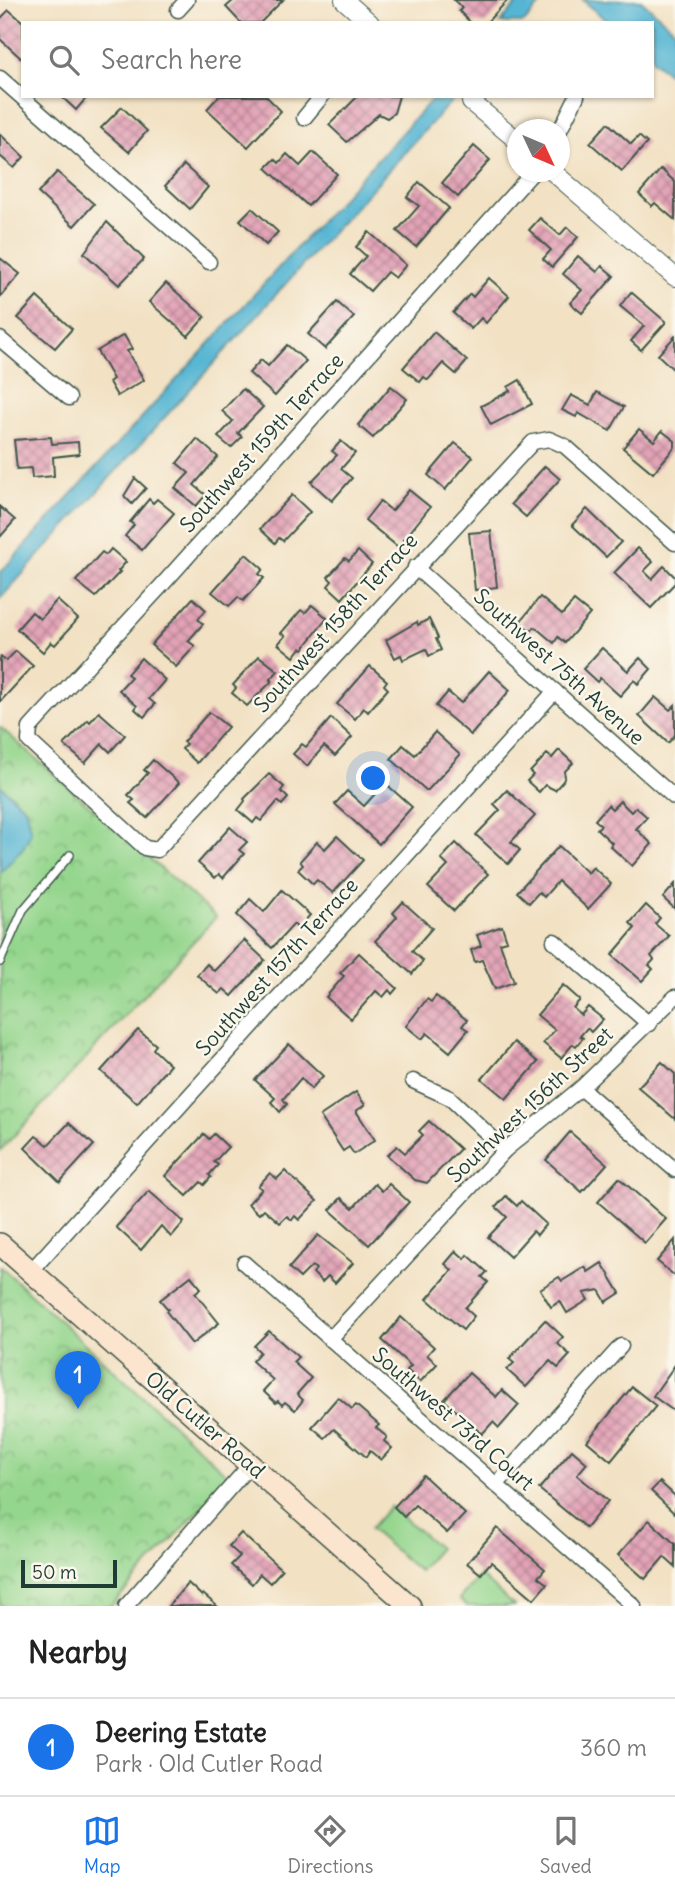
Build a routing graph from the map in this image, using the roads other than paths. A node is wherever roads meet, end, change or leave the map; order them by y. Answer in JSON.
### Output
{"nodes":[{"id":1,"x":344,"y":0,"type":"edge"},
{"id":2,"x":368,"y":21,"type":"edge"},
{"id":3,"x":0,"y":78,"type":"edge"},
{"id":4,"x":21,"y":96,"type":"edge"},
{"id":5,"x":23,"y":98,"type":"edge"},
{"id":6,"x":320,"y":98,"type":"edge"},
{"id":7,"x":576,"y":98,"type":"edge"},
{"id":8,"x":471,"y":102,"type":"dead end"},
{"id":9,"x":304,"y":118,"type":"dead end"},
{"id":10,"x":565,"y":119,"type":"edge"},
{"id":11,"x":507,"y":133,"type":"edge"},
{"id":12,"x":524,"y":182,"type":"edge"},
{"id":13,"x":565,"y":182,"type":"edge"},
{"id":14,"x":209,"y":262,"type":"dead end"},
{"id":15,"x":675,"y":277,"type":"edge"},
{"id":16,"x":0,"y":338,"type":"edge"},
{"id":17,"x":69,"y":398,"type":"dead end"},
{"id":18,"x":675,"y":543,"type":"edge"},
{"id":19,"x":415,"y":567,"type":"junction"},
{"id":20,"x":555,"y":691,"type":"junction"},
{"id":21,"x":675,"y":797,"type":"edge"},
{"id":22,"x":167,"y":841,"type":"joint"},
{"id":23,"x":70,"y":855,"type":"dead end"},
{"id":24,"x":554,"y":941,"type":"dead end"},
{"id":25,"x":0,"y":962,"type":"edge"},
{"id":26,"x":675,"y":997,"type":"edge"},
{"id":27,"x":649,"y":1024,"type":"junction"},
{"id":28,"x":413,"y":1082,"type":"dead end"},
{"id":29,"x":581,"y":1088,"type":"junction"},
{"id":30,"x":505,"y":1150,"type":"junction"},
{"id":31,"x":675,"y":1170,"type":"edge"},
{"id":32,"x":0,"y":1244,"type":"edge"},
{"id":33,"x":244,"y":1264,"type":"dead end"},
{"id":34,"x":30,"y":1271,"type":"junction"},
{"id":35,"x":330,"y":1339,"type":"junction"},
{"id":36,"x":621,"y":1346,"type":"dead end"},
{"id":37,"x":250,"y":1465,"type":"junction"},
{"id":38,"x":496,"y":1485,"type":"junction"},
{"id":39,"x":126,"y":1606,"type":"edge"},
{"id":40,"x":410,"y":1606,"type":"edge"},
{"id":41,"x":634,"y":1606,"type":"edge"}],
"edges":[{"from":1,"to":2,"type":"street"},
{"from":3,"to":4,"type":"street"},
{"from":5,"to":14,"type":"street"},
{"from":6,"to":9,"type":"street"},
{"from":7,"to":10,"type":"street"},
{"from":8,"to":11,"type":"street"},
{"from":12,"to":22,"type":"street","name":"Southwest 159th Terrace"},
{"from":13,"to":15,"type":"street"},
{"from":16,"to":17,"type":"street"},
{"from":18,"to":19,"type":"street","name":"Southwest 158th Terrace"},
{"from":19,"to":20,"type":"street","name":"Southwest 75th Avenue"},
{"from":19,"to":22,"type":"street","name":"Southwest 158th Terrace"},
{"from":20,"to":21,"type":"street","name":"Southwest 75th Avenue"},
{"from":20,"to":34,"type":"street","name":"Southwest 157th Terrace"},
{"from":23,"to":25,"type":"lane"},
{"from":24,"to":27,"type":"street"},
{"from":26,"to":27,"type":"street","name":"Southwest 156th Street"},
{"from":27,"to":29,"type":"street","name":"Southwest 156th Street"},
{"from":28,"to":30,"type":"street"},
{"from":29,"to":30,"type":"street","name":"Southwest 156th Street"},
{"from":29,"to":31,"type":"street"},
{"from":30,"to":35,"type":"street","name":"Southwest 156th Street"},
{"from":32,"to":34,"type":"main road","name":"Old Cutler Road"},
{"from":33,"to":35,"type":"street","name":"Southwest 73rd Court"},
{"from":34,"to":37,"type":"main road","name":"Old Cutler Road"},
{"from":35,"to":38,"type":"street","name":"Southwest 73rd Court"},
{"from":36,"to":38,"type":"street"},
{"from":37,"to":39,"type":"street"},
{"from":37,"to":40,"type":"main road","name":"Old Cutler Road"},
{"from":38,"to":41,"type":"street","name":"Southwest 73rd Court"}]}
